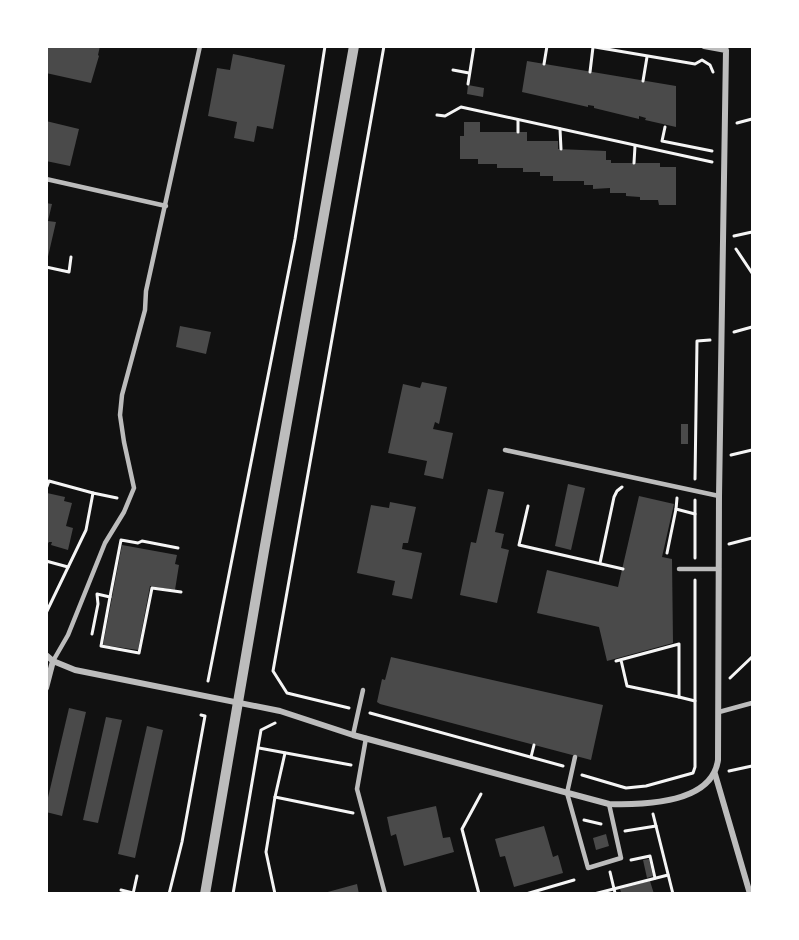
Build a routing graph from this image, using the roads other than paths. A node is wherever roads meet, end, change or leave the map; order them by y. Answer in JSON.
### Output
{"nodes":[{"id":1,"x":200,"y":46,"type":"edge"},
{"id":2,"x":354,"y":46,"type":"edge"},
{"id":3,"x":704,"y":46,"type":"edge"},
{"id":4,"x":726,"y":48,"type":"edge"},
{"id":5,"x":46,"y":179,"type":"edge"},
{"id":6,"x":166,"y":206,"type":"junction"},
{"id":7,"x":505,"y":450,"type":"dead end"},
{"id":8,"x":718,"y":496,"type":"junction"},
{"id":9,"x":679,"y":569,"type":"dead end"},
{"id":10,"x":719,"y":569,"type":"junction"},
{"id":11,"x":46,"y":655,"type":"edge"},
{"id":12,"x":53,"y":661,"type":"junction"},
{"id":13,"x":46,"y":688,"type":"edge"},
{"id":14,"x":363,"y":690,"type":"dead end"},
{"id":15,"x":238,"y":703,"type":"junction"},
{"id":16,"x":753,"y":703,"type":"edge"},
{"id":17,"x":718,"y":712,"type":"junction"},
{"id":18,"x":353,"y":735,"type":"junction"},
{"id":19,"x":366,"y":738,"type":"junction"},
{"id":20,"x":575,"y":756,"type":"dead end"},
{"id":21,"x":715,"y":774,"type":"junction"},
{"id":22,"x":567,"y":793,"type":"junction"},
{"id":23,"x":609,"y":804,"type":"junction"},
{"id":24,"x":205,"y":894,"type":"edge"},
{"id":25,"x":385,"y":894,"type":"edge"},
{"id":26,"x":750,"y":894,"type":"edge"}],
"edges":[{"from":1,"to":6,"type":"lane"},
{"from":2,"to":15,"type":"street"},
{"from":3,"to":4,"type":"street"},
{"from":4,"to":8,"type":"street"},
{"from":5,"to":6,"type":"lane"},
{"from":6,"to":12,"type":"lane"},
{"from":7,"to":8,"type":"lane"},
{"from":8,"to":10,"type":"street"},
{"from":9,"to":10,"type":"lane"},
{"from":10,"to":17,"type":"street"},
{"from":11,"to":12,"type":"street"},
{"from":12,"to":13,"type":"street"},
{"from":12,"to":15,"type":"street"},
{"from":14,"to":18,"type":"lane"},
{"from":15,"to":18,"type":"street"},
{"from":15,"to":24,"type":"street"},
{"from":16,"to":17,"type":"lane"},
{"from":17,"to":21,"type":"street"},
{"from":18,"to":19,"type":"street"},
{"from":19,"to":22,"type":"street"},
{"from":19,"to":25,"type":"lane"},
{"from":20,"to":22,"type":"lane"},
{"from":21,"to":23,"type":"street"},
{"from":21,"to":26,"type":"street"},
{"from":22,"to":23,"type":"street"},
{"from":22,"to":23,"type":"lane"}]}
